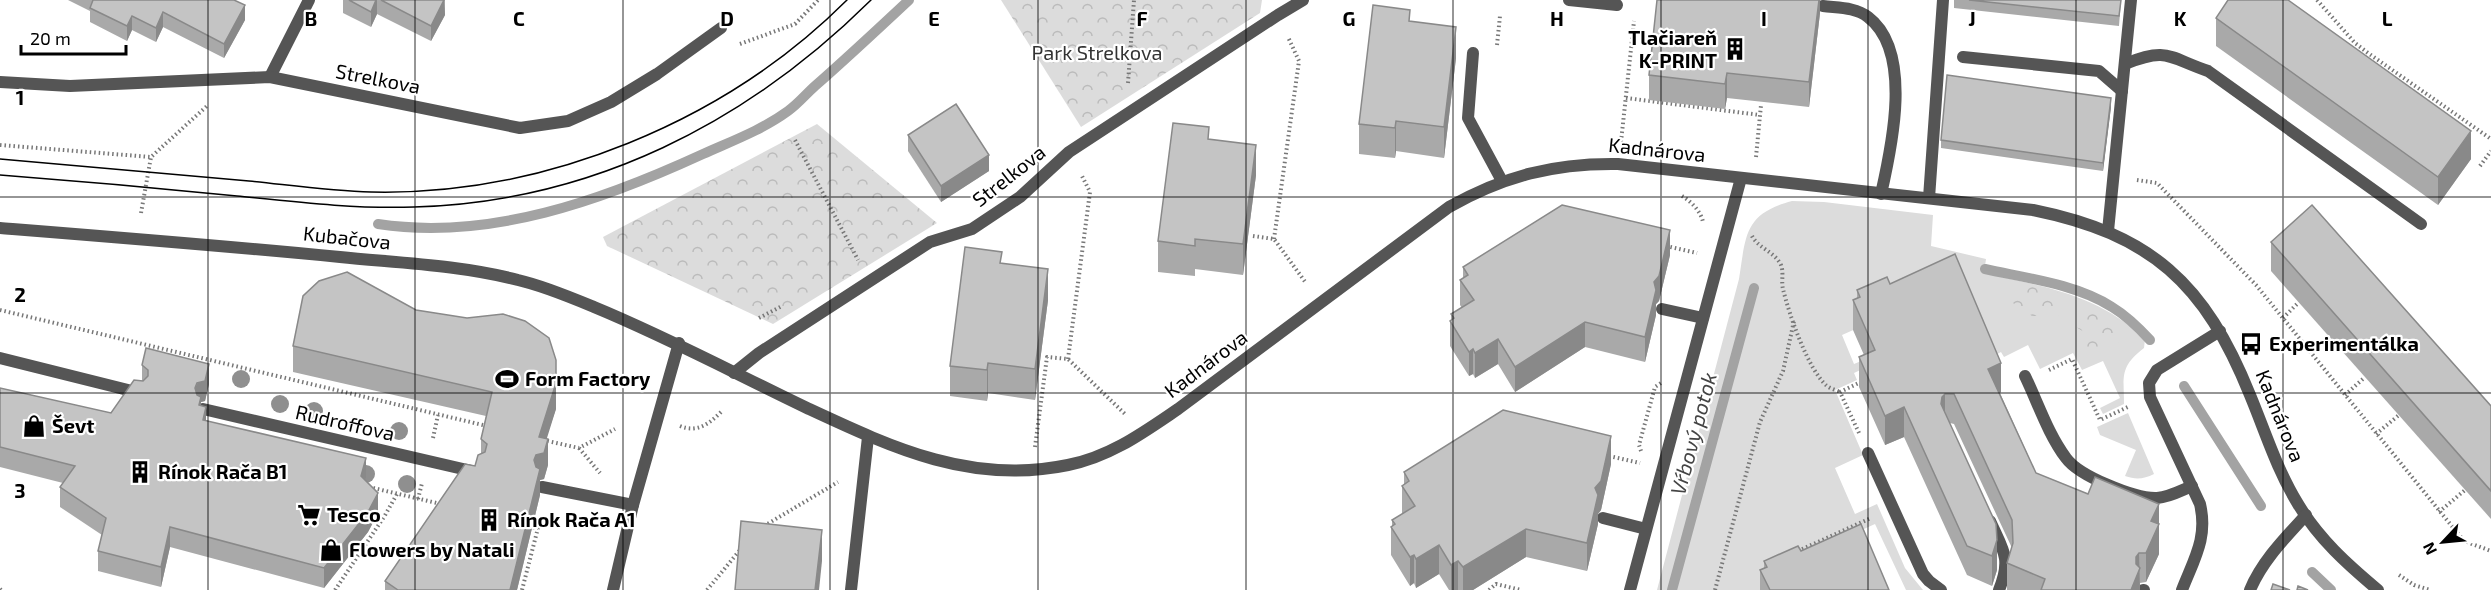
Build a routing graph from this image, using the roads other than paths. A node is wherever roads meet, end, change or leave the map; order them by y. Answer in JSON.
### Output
{"nodes":[{"id":1,"x":309,"y":0,"type":"edge"},
{"id":2,"x":1304,"y":0,"type":"edge"},
{"id":3,"x":1569,"y":0,"type":"edge"},
{"id":4,"x":1942,"y":0,"type":"edge"},
{"id":5,"x":2132,"y":0,"type":"edge"},
{"id":6,"x":1617,"y":5,"type":"dead end"},
{"id":7,"x":1823,"y":6,"type":"dead end"},
{"id":8,"x":721,"y":28,"type":"dead end"},
{"id":9,"x":1473,"y":53,"type":"dead end"},
{"id":10,"x":1963,"y":57,"type":"dead end"},
{"id":11,"x":2125,"y":64,"type":"junction"},
{"id":12,"x":270,"y":77,"type":"junction"},
{"id":13,"x":0,"y":82,"type":"edge"},
{"id":14,"x":2122,"y":91,"type":"junction"},
{"id":15,"x":1741,"y":178,"type":"junction"},
{"id":16,"x":1502,"y":181,"type":"junction"},
{"id":17,"x":1881,"y":194,"type":"junction"},
{"id":18,"x":1929,"y":198,"type":"junction"},
{"id":19,"x":2421,"y":224,"type":"dead end"},
{"id":20,"x":0,"y":228,"type":"edge"},
{"id":21,"x":2108,"y":231,"type":"junction"},
{"id":22,"x":1662,"y":309,"type":"dead end"},
{"id":23,"x":1703,"y":318,"type":"junction"},
{"id":24,"x":2220,"y":331,"type":"junction"},
{"id":25,"x":679,"y":343,"type":"junction"},
{"id":26,"x":0,"y":358,"type":"edge"},
{"id":27,"x":734,"y":373,"type":"junction"},
{"id":28,"x":2025,"y":376,"type":"dead end"},
{"id":29,"x":140,"y":393,"type":"edge"},
{"id":30,"x":203,"y":409,"type":"edge"},
{"id":31,"x":868,"y":437,"type":"junction"},
{"id":32,"x":1868,"y":453,"type":"dead end"},
{"id":33,"x":479,"y":473,"type":"edge"},
{"id":34,"x":2192,"y":486,"type":"junction"},
{"id":35,"x":542,"y":487,"type":"dead end"},
{"id":36,"x":633,"y":505,"type":"junction"},
{"id":37,"x":1985,"y":511,"type":"edge"},
{"id":38,"x":2306,"y":515,"type":"junction"},
{"id":39,"x":1603,"y":518,"type":"dead end"},
{"id":40,"x":1646,"y":529,"type":"junction"},
{"id":41,"x":613,"y":590,"type":"edge"},
{"id":42,"x":851,"y":590,"type":"edge"},
{"id":43,"x":1630,"y":590,"type":"edge"},
{"id":44,"x":1941,"y":590,"type":"edge"},
{"id":45,"x":1999,"y":590,"type":"edge"},
{"id":46,"x":2182,"y":590,"type":"edge"},
{"id":47,"x":2250,"y":590,"type":"edge"},
{"id":48,"x":2378,"y":590,"type":"edge"}],
"edges":[{"from":1,"to":12,"type":"street"},
{"from":2,"to":27,"type":"street","name":"Strelkova"},
{"from":3,"to":6,"type":"street"},
{"from":4,"to":18,"type":"street"},
{"from":5,"to":11,"type":"street"},
{"from":7,"to":17,"type":"street"},
{"from":8,"to":12,"type":"street","name":"Strelkova"},
{"from":9,"to":16,"type":"street"},
{"from":10,"to":14,"type":"street"},
{"from":11,"to":14,"type":"street"},
{"from":11,"to":19,"type":"street"},
{"from":12,"to":13,"type":"street","name":"Strelkova"},
{"from":14,"to":21,"type":"street"},
{"from":15,"to":16,"type":"street","name":"Kadnárova"},
{"from":15,"to":17,"type":"street","name":"Kadnárova"},
{"from":15,"to":23,"type":"street"},
{"from":16,"to":31,"type":"street","name":"Kadnárova"},
{"from":17,"to":18,"type":"street","name":"Kadnárova"},
{"from":18,"to":21,"type":"street","name":"Kadnárova"},
{"from":20,"to":25,"type":"street","name":"Kubačova"},
{"from":21,"to":24,"type":"street","name":"Kadnárova"},
{"from":22,"to":23,"type":"street"},
{"from":23,"to":40,"type":"street"},
{"from":24,"to":34,"type":"street"},
{"from":24,"to":38,"type":"street","name":"Kadnárova"},
{"from":25,"to":27,"type":"street","name":"Kadnárova"},
{"from":25,"to":36,"type":"street"},
{"from":26,"to":29,"type":"street"},
{"from":27,"to":31,"type":"street","name":"Kadnárova"},
{"from":28,"to":34,"type":"street"},
{"from":30,"to":33,"type":"street","name":"Rudroffova"},
{"from":31,"to":42,"type":"street"},
{"from":32,"to":44,"type":"street"},
{"from":34,"to":46,"type":"street"},
{"from":35,"to":36,"type":"street"},
{"from":36,"to":41,"type":"street"},
{"from":37,"to":45,"type":"street"},
{"from":38,"to":47,"type":"street"},
{"from":38,"to":48,"type":"street","name":"Kadnárova"},
{"from":39,"to":40,"type":"street"},
{"from":40,"to":43,"type":"street"}]}
